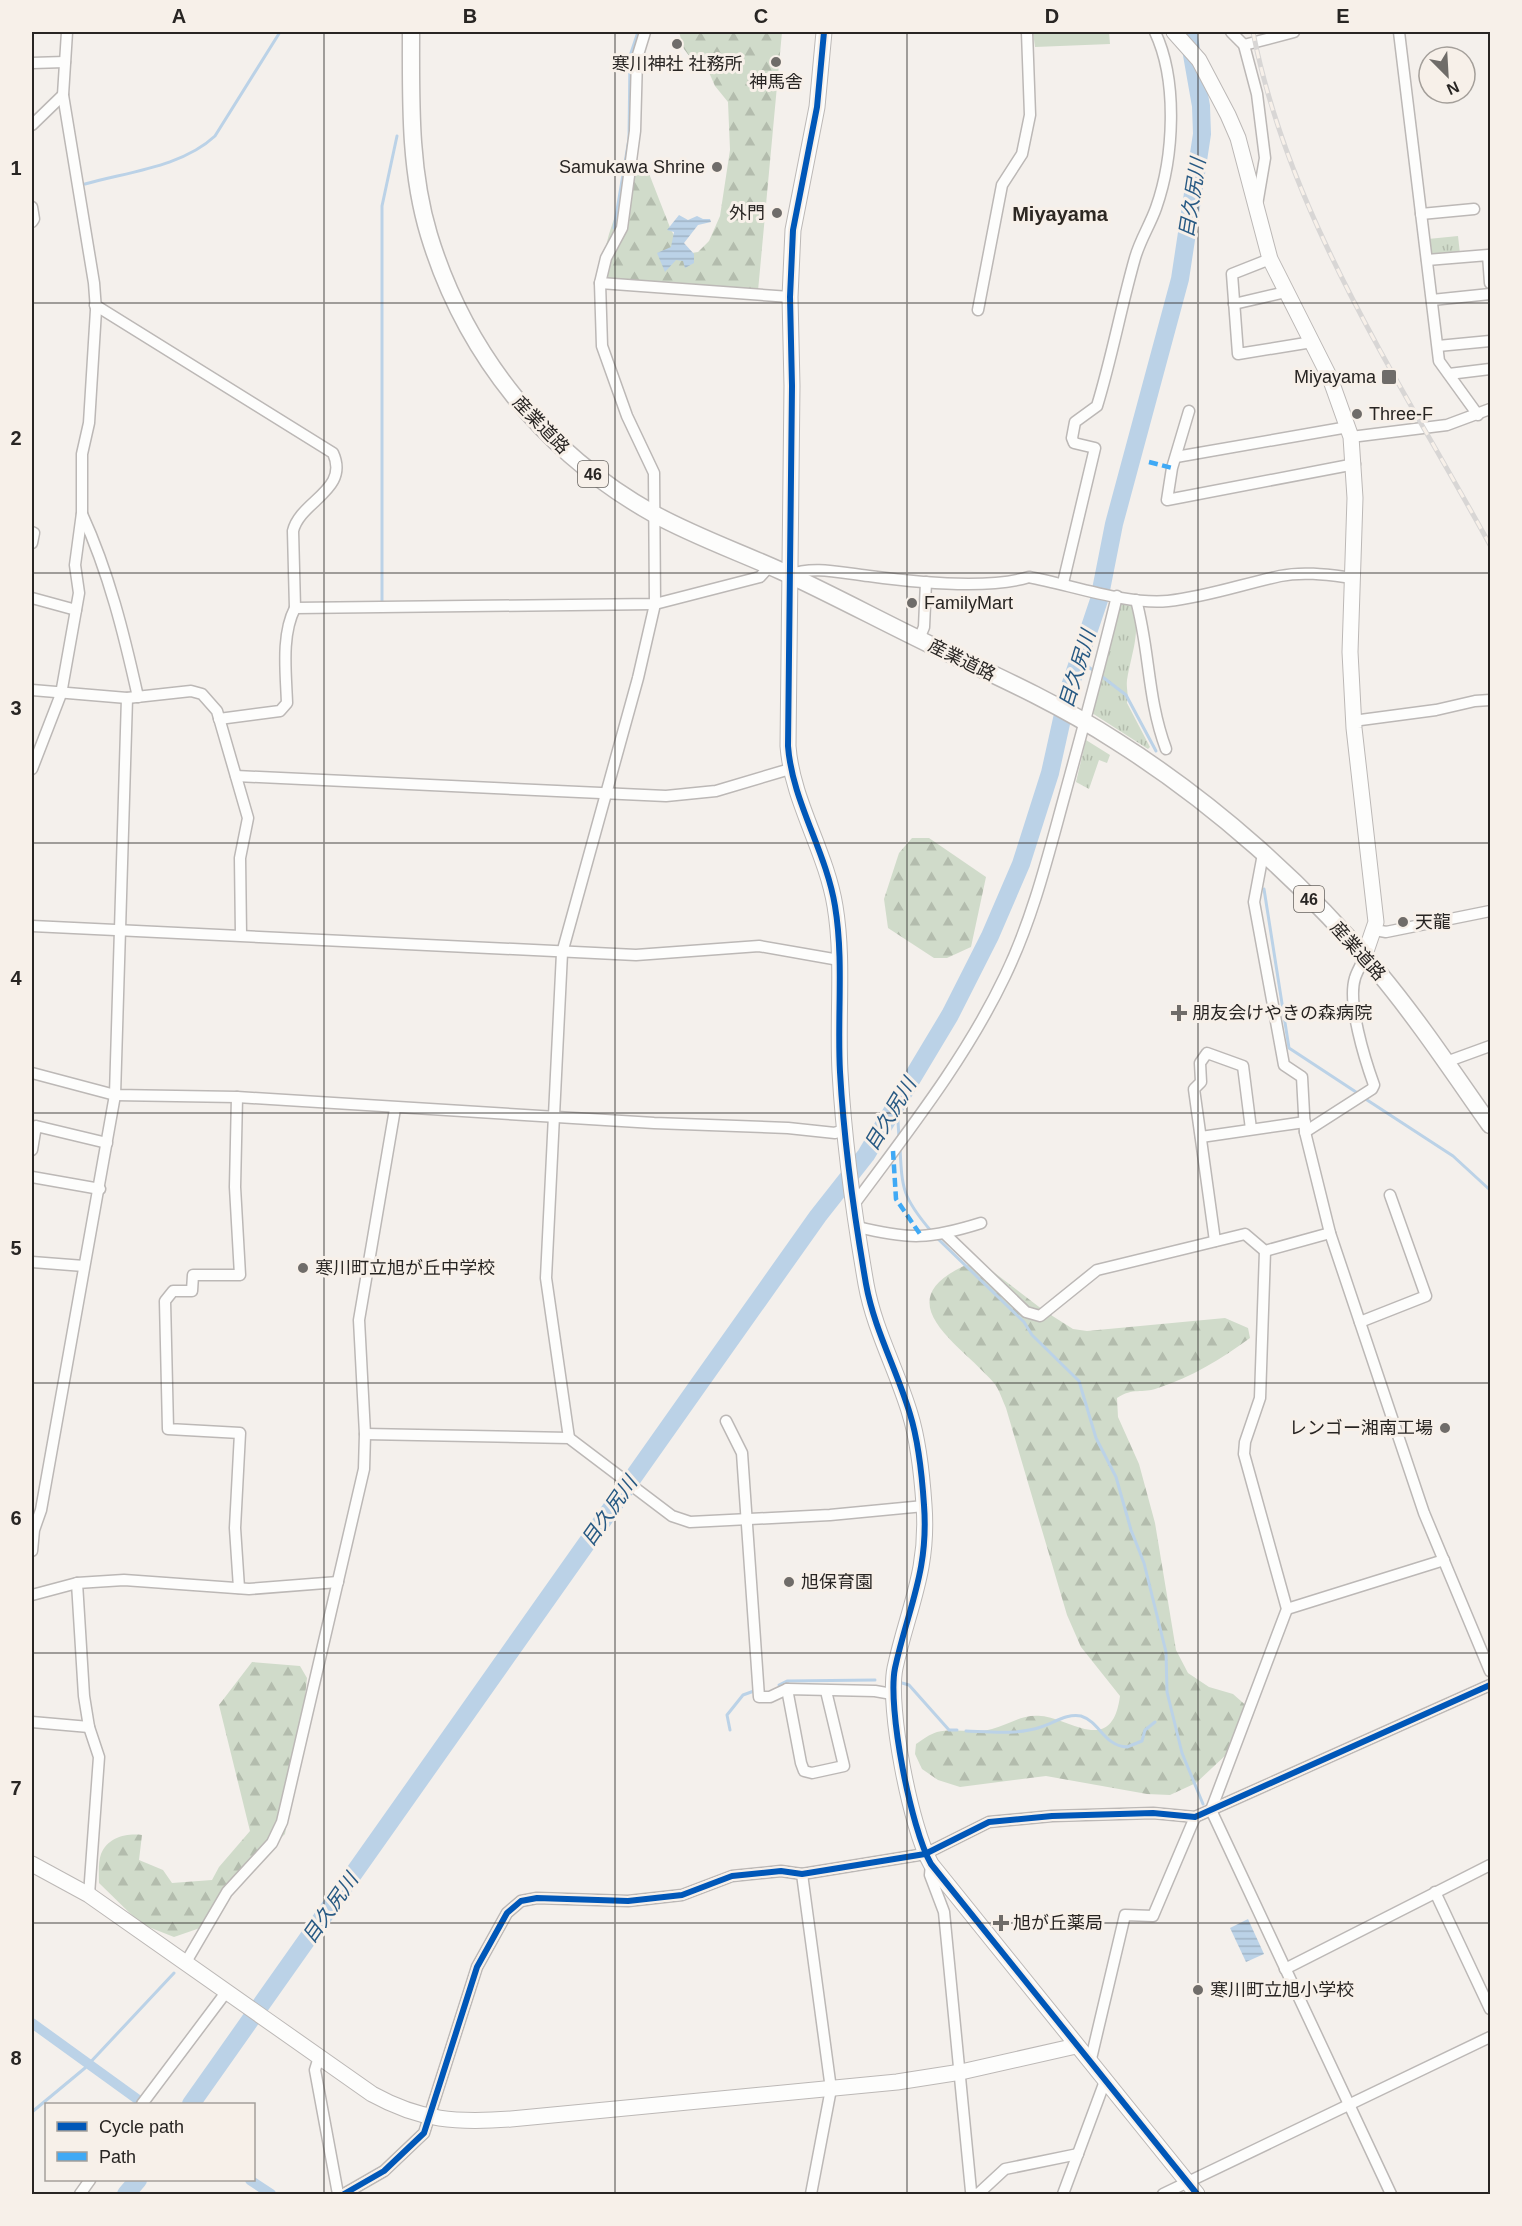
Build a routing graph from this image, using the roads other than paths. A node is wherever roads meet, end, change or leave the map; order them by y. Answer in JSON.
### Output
{"nodes":[{"id":1,"x":67,"y":32,"type":"edge"},
{"id":2,"x":411,"y":32,"type":"edge"},
{"id":3,"x":645,"y":32,"type":"edge"},
{"id":4,"x":824,"y":32,"type":"edge"},
{"id":5,"x":1027,"y":32,"type":"edge"},
{"id":6,"x":1155,"y":32,"type":"edge"},
{"id":7,"x":1174,"y":32,"type":"edge"},
{"id":8,"x":1231,"y":32,"type":"edge"},
{"id":9,"x":1294,"y":32,"type":"edge"},
{"id":10,"x":1399,"y":32,"type":"edge"},
{"id":11,"x":1244,"y":45,"type":"junction"},
{"id":12,"x":65,"y":62,"type":"junction"},
{"id":13,"x":32,"y":63,"type":"edge"},
{"id":14,"x":63,"y":95,"type":"junction"},
{"id":15,"x":32,"y":125,"type":"edge"},
{"id":16,"x":32,"y":207,"type":"edge"},
{"id":17,"x":1474,"y":209,"type":"dead end"},
{"id":18,"x":1256,"y":211,"type":"junction"},
{"id":19,"x":1422,"y":214,"type":"junction"},
{"id":20,"x":32,"y":222,"type":"edge"},
{"id":21,"x":1270,"y":259,"type":"junction"},
{"id":22,"x":1427,"y":260,"type":"junction"},
{"id":23,"x":600,"y":283,"type":"junction"},
{"id":24,"x":1491,"y":283,"type":"edge"},
{"id":25,"x":1286,"y":292,"type":"junction"},
{"id":26,"x":1491,"y":294,"type":"edge"},
{"id":27,"x":790,"y":297,"type":"junction"},
{"id":28,"x":1432,"y":300,"type":"junction"},
{"id":29,"x":1234,"y":304,"type":"junction"},
{"id":30,"x":95,"y":305,"type":"junction"},
{"id":31,"x":978,"y":310,"type":"dead end"},
{"id":32,"x":1491,"y":341,"type":"edge"},
{"id":33,"x":1312,"y":342,"type":"junction"},
{"id":34,"x":1438,"y":346,"type":"junction"},
{"id":35,"x":1491,"y":369,"type":"edge"},
{"id":36,"x":1449,"y":374,"type":"junction"},
{"id":37,"x":1491,"y":409,"type":"edge"},
{"id":38,"x":1188,"y":411,"type":"dead end"},
{"id":39,"x":1478,"y":415,"type":"junction"},
{"id":40,"x":1349,"y":432,"type":"junction"},
{"id":41,"x":1176,"y":457,"type":"junction"},
{"id":42,"x":1354,"y":464,"type":"junction"},
{"id":43,"x":82,"y":513,"type":"junction"},
{"id":44,"x":654,"y":514,"type":"junction"},
{"id":45,"x":32,"y":532,"type":"edge"},
{"id":46,"x":32,"y":543,"type":"edge"},
{"id":47,"x":769,"y":567,"type":"junction"},
{"id":48,"x":788,"y":575,"type":"junction"},
{"id":49,"x":1353,"y":578,"type":"junction"},
{"id":50,"x":926,"y":582,"type":"junction"},
{"id":51,"x":1063,"y":583,"type":"junction"},
{"id":52,"x":1115,"y":595,"type":"junction"},
{"id":53,"x":32,"y":598,"type":"edge"},
{"id":54,"x":1136,"y":600,"type":"junction"},
{"id":55,"x":655,"y":604,"type":"junction"},
{"id":56,"x":296,"y":608,"type":"junction"},
{"id":57,"x":76,"y":610,"type":"junction"},
{"id":58,"x":919,"y":639,"type":"junction"},
{"id":59,"x":32,"y":690,"type":"edge"},
{"id":60,"x":61,"y":694,"type":"junction"},
{"id":61,"x":132,"y":697,"type":"junction"},
{"id":62,"x":1491,"y":700,"type":"edge"},
{"id":63,"x":219,"y":719,"type":"junction"},
{"id":64,"x":1084,"y":721,"type":"junction"},
{"id":65,"x":1353,"y":721,"type":"junction"},
{"id":66,"x":1166,"y":749,"type":"dead end"},
{"id":67,"x":32,"y":769,"type":"edge"},
{"id":68,"x":790,"y":769,"type":"junction"},
{"id":69,"x":236,"y":776,"type":"junction"},
{"id":70,"x":605,"y":792,"type":"junction"},
{"id":71,"x":1263,"y":854,"type":"junction"},
{"id":72,"x":1491,"y":910,"type":"edge"},
{"id":73,"x":32,"y":926,"type":"edge"},
{"id":74,"x":119,"y":930,"type":"junction"},
{"id":75,"x":1375,"y":930,"type":"junction"},
{"id":76,"x":241,"y":935,"type":"junction"},
{"id":77,"x":562,"y":953,"type":"junction"},
{"id":78,"x":1365,"y":957,"type":"junction"},
{"id":79,"x":839,"y":960,"type":"junction"},
{"id":80,"x":1491,"y":1046,"type":"edge"},
{"id":81,"x":1446,"y":1062,"type":"junction"},
{"id":82,"x":32,"y":1073,"type":"edge"},
{"id":83,"x":115,"y":1095,"type":"junction"},
{"id":84,"x":237,"y":1097,"type":"junction"},
{"id":85,"x":395,"y":1109,"type":"junction"},
{"id":86,"x":555,"y":1117,"type":"junction"},
{"id":87,"x":1491,"y":1125,"type":"edge"},
{"id":88,"x":1305,"y":1127,"type":"junction"},
{"id":89,"x":1251,"y":1129,"type":"junction"},
{"id":90,"x":846,"y":1135,"type":"junction"},
{"id":91,"x":1201,"y":1137,"type":"junction"},
{"id":92,"x":107,"y":1143,"type":"junction"},
{"id":93,"x":32,"y":1150,"type":"edge"},
{"id":94,"x":32,"y":1178,"type":"edge"},
{"id":95,"x":100,"y":1190,"type":"junction"},
{"id":96,"x":1390,"y":1195,"type":"dead end"},
{"id":97,"x":855,"y":1201,"type":"junction"},
{"id":98,"x":981,"y":1223,"type":"dead end"},
{"id":99,"x":858,"y":1227,"type":"junction"},
{"id":100,"x":1330,"y":1233,"type":"junction"},
{"id":101,"x":945,"y":1234,"type":"junction"},
{"id":102,"x":1215,"y":1241,"type":"junction"},
{"id":103,"x":1265,"y":1251,"type":"junction"},
{"id":104,"x":32,"y":1262,"type":"edge"},
{"id":105,"x":84,"y":1266,"type":"junction"},
{"id":106,"x":1360,"y":1322,"type":"junction"},
{"id":107,"x":726,"y":1421,"type":"dead end"},
{"id":108,"x":365,"y":1434,"type":"junction"},
{"id":109,"x":569,"y":1438,"type":"junction"},
{"id":110,"x":924,"y":1506,"type":"junction"},
{"id":111,"x":748,"y":1521,"type":"junction"},
{"id":112,"x":32,"y":1551,"type":"edge"},
{"id":113,"x":1444,"y":1560,"type":"junction"},
{"id":114,"x":32,"y":1582,"type":"edge"},
{"id":115,"x":77,"y":1582,"type":"junction"},
{"id":116,"x":338,"y":1582,"type":"junction"},
{"id":117,"x":239,"y":1588,"type":"junction"},
{"id":118,"x":32,"y":1595,"type":"edge"},
{"id":119,"x":1287,"y":1608,"type":"junction"},
{"id":120,"x":1491,"y":1671,"type":"edge"},
{"id":121,"x":1491,"y":1685,"type":"edge"},
{"id":122,"x":787,"y":1689,"type":"junction"},
{"id":123,"x":826,"y":1691,"type":"junction"},
{"id":124,"x":892,"y":1694,"type":"junction"},
{"id":125,"x":32,"y":1722,"type":"edge"},
{"id":126,"x":89,"y":1727,"type":"junction"},
{"id":127,"x":1211,"y":1810,"type":"junction"},
{"id":128,"x":1195,"y":1817,"type":"junction"},
{"id":129,"x":928,"y":1859,"type":"junction"},
{"id":130,"x":32,"y":1864,"type":"edge"},
{"id":131,"x":1491,"y":1865,"type":"edge"},
{"id":132,"x":802,"y":1874,"type":"junction"},
{"id":133,"x":1435,"y":1892,"type":"junction"},
{"id":134,"x":89,"y":1894,"type":"junction"},
{"id":135,"x":186,"y":1962,"type":"junction"},
{"id":136,"x":1285,"y":1969,"type":"junction"},
{"id":137,"x":228,"y":1992,"type":"junction"},
{"id":138,"x":1491,"y":2009,"type":"edge"},
{"id":139,"x":1491,"y":2037,"type":"edge"},
{"id":140,"x":1076,"y":2046,"type":"junction"},
{"id":141,"x":319,"y":2057,"type":"junction"},
{"id":142,"x":1090,"y":2063,"type":"junction"},
{"id":143,"x":961,"y":2072,"type":"junction"},
{"id":144,"x":1105,"y":2081,"type":"junction"},
{"id":145,"x":831,"y":2089,"type":"junction"},
{"id":146,"x":143,"y":2103,"type":"edge"},
{"id":147,"x":1350,"y":2106,"type":"junction"},
{"id":148,"x":430,"y":2117,"type":"junction"},
{"id":149,"x":1078,"y":2154,"type":"junction"},
{"id":150,"x":89,"y":2181,"type":"edge"},
{"id":151,"x":1192,"y":2189,"type":"edge"},
{"id":152,"x":80,"y":2194,"type":"edge"},
{"id":153,"x":338,"y":2194,"type":"edge"},
{"id":154,"x":344,"y":2194,"type":"edge"},
{"id":155,"x":811,"y":2194,"type":"edge"},
{"id":156,"x":974,"y":2194,"type":"edge"},
{"id":157,"x":978,"y":2194,"type":"edge"},
{"id":158,"x":1063,"y":2194,"type":"edge"},
{"id":159,"x":1164,"y":2194,"type":"edge"},
{"id":160,"x":1391,"y":2194,"type":"edge"}],
"edges":[{"from":1,"to":12,"type":"street"},
{"from":2,"to":44,"type":"main road","name":"産業道路","number":"46"},
{"from":3,"to":23,"type":"street"},
{"from":4,"to":27,"type":"street"},
{"from":5,"to":31,"type":"street"},
{"from":6,"to":51,"type":"street"},
{"from":7,"to":18,"type":"street"},
{"from":8,"to":11,"type":"street"},
{"from":9,"to":11,"type":"street"},
{"from":10,"to":19,"type":"street"},
{"from":11,"to":18,"type":"street"},
{"from":12,"to":13,"type":"street"},
{"from":12,"to":14,"type":"street"},
{"from":14,"to":15,"type":"street"},
{"from":14,"to":30,"type":"street"},
{"from":16,"to":20,"type":"street"},
{"from":17,"to":19,"type":"street"},
{"from":18,"to":21,"type":"street"},
{"from":19,"to":22,"type":"street"},
{"from":21,"to":25,"type":"street"},
{"from":21,"to":29,"type":"street"},
{"from":22,"to":24,"type":"street"},
{"from":22,"to":28,"type":"street"},
{"from":23,"to":27,"type":"street"},
{"from":23,"to":44,"type":"street"},
{"from":25,"to":29,"type":"street"},
{"from":25,"to":33,"type":"street"},
{"from":26,"to":28,"type":"street"},
{"from":27,"to":48,"type":"street"},
{"from":28,"to":34,"type":"street"},
{"from":29,"to":33,"type":"street"},
{"from":30,"to":43,"type":"street"},
{"from":30,"to":56,"type":"street"},
{"from":32,"to":34,"type":"street"},
{"from":33,"to":40,"type":"street"},
{"from":34,"to":36,"type":"street"},
{"from":35,"to":36,"type":"street"},
{"from":36,"to":39,"type":"street"},
{"from":37,"to":39,"type":"street"},
{"from":38,"to":41,"type":"street"},
{"from":39,"to":40,"type":"street"},
{"from":40,"to":41,"type":"street"},
{"from":40,"to":42,"type":"street"},
{"from":41,"to":42,"type":"street"},
{"from":42,"to":49,"type":"street"},
{"from":43,"to":57,"type":"street"},
{"from":43,"to":61,"type":"street"},
{"from":44,"to":47,"type":"main road","name":"産業道路","number":"46"},
{"from":44,"to":55,"type":"street"},
{"from":45,"to":46,"type":"street"},
{"from":47,"to":48,"type":"main road","name":"産業道路","number":"46"},
{"from":47,"to":55,"type":"street"},
{"from":48,"to":50,"type":"street"},
{"from":48,"to":58,"type":"main road","name":"産業道路","number":"46"},
{"from":48,"to":68,"type":"street"},
{"from":49,"to":54,"type":"street"},
{"from":49,"to":65,"type":"street"},
{"from":50,"to":51,"type":"street"},
{"from":50,"to":58,"type":"street"},
{"from":51,"to":52,"type":"street"},
{"from":52,"to":54,"type":"street"},
{"from":52,"to":64,"type":"street"},
{"from":53,"to":57,"type":"street"},
{"from":54,"to":66,"type":"street"},
{"from":55,"to":56,"type":"street"},
{"from":55,"to":70,"type":"street"},
{"from":56,"to":63,"type":"street"},
{"from":57,"to":60,"type":"street"},
{"from":58,"to":64,"type":"main road","name":"産業道路","number":"46"},
{"from":59,"to":60,"type":"street"},
{"from":60,"to":61,"type":"street"},
{"from":60,"to":67,"type":"street"},
{"from":61,"to":63,"type":"street"},
{"from":61,"to":74,"type":"street"},
{"from":62,"to":65,"type":"street"},
{"from":63,"to":69,"type":"street"},
{"from":64,"to":71,"type":"main road","name":"産業道路","number":"46"},
{"from":64,"to":97,"type":"street"},
{"from":65,"to":75,"type":"street"},
{"from":68,"to":70,"type":"street"},
{"from":68,"to":79,"type":"street"},
{"from":69,"to":70,"type":"street"},
{"from":69,"to":76,"type":"street"},
{"from":70,"to":77,"type":"street"},
{"from":71,"to":78,"type":"main road","name":"産業道路","number":"46"},
{"from":71,"to":88,"type":"street"},
{"from":72,"to":75,"type":"street"},
{"from":73,"to":74,"type":"street"},
{"from":74,"to":76,"type":"street"},
{"from":74,"to":83,"type":"street"},
{"from":75,"to":78,"type":"street"},
{"from":76,"to":77,"type":"street"},
{"from":77,"to":79,"type":"street"},
{"from":77,"to":86,"type":"street"},
{"from":78,"to":81,"type":"main road","name":"産業道路","number":"46"},
{"from":78,"to":88,"type":"street"},
{"from":79,"to":90,"type":"street"},
{"from":80,"to":81,"type":"street"},
{"from":81,"to":87,"type":"main road","name":"産業道路","number":"46"},
{"from":82,"to":83,"type":"street"},
{"from":83,"to":84,"type":"street"},
{"from":83,"to":92,"type":"street"},
{"from":84,"to":85,"type":"street"},
{"from":84,"to":117,"type":"street"},
{"from":85,"to":86,"type":"street"},
{"from":85,"to":108,"type":"street"},
{"from":86,"to":90,"type":"street"},
{"from":86,"to":109,"type":"street"},
{"from":88,"to":89,"type":"street"},
{"from":88,"to":100,"type":"street"},
{"from":89,"to":91,"type":"street"},
{"from":89,"to":91,"type":"street"},
{"from":90,"to":97,"type":"street"},
{"from":91,"to":102,"type":"street"},
{"from":92,"to":93,"type":"street"},
{"from":92,"to":95,"type":"street"},
{"from":94,"to":95,"type":"street"},
{"from":95,"to":105,"type":"street"},
{"from":96,"to":106,"type":"street"},
{"from":97,"to":99,"type":"street"},
{"from":98,"to":101,"type":"street"},
{"from":99,"to":101,"type":"street"},
{"from":99,"to":110,"type":"street"},
{"from":100,"to":103,"type":"street"},
{"from":100,"to":106,"type":"street"},
{"from":101,"to":102,"type":"street"},
{"from":102,"to":103,"type":"street"},
{"from":103,"to":119,"type":"street"},
{"from":104,"to":105,"type":"street"},
{"from":105,"to":112,"type":"street"},
{"from":106,"to":113,"type":"street"},
{"from":107,"to":111,"type":"street"},
{"from":108,"to":109,"type":"street"},
{"from":108,"to":116,"type":"street"},
{"from":109,"to":111,"type":"street"},
{"from":110,"to":111,"type":"street"},
{"from":110,"to":124,"type":"street"},
{"from":111,"to":122,"type":"street"},
{"from":113,"to":119,"type":"street"},
{"from":113,"to":120,"type":"street"},
{"from":114,"to":118,"type":"street"},
{"from":115,"to":117,"type":"street"},
{"from":115,"to":118,"type":"street"},
{"from":115,"to":126,"type":"street"},
{"from":116,"to":117,"type":"street"},
{"from":116,"to":135,"type":"street"},
{"from":119,"to":127,"type":"street"},
{"from":121,"to":127,"type":"street"},
{"from":122,"to":123,"type":"street"},
{"from":122,"to":123,"type":"street"},
{"from":123,"to":124,"type":"street"},
{"from":124,"to":129,"type":"street"},
{"from":125,"to":126,"type":"street"},
{"from":126,"to":134,"type":"street"},
{"from":127,"to":128,"type":"street"},
{"from":127,"to":136,"type":"street"},
{"from":128,"to":129,"type":"street"},
{"from":128,"to":142,"type":"street"},
{"from":129,"to":132,"type":"street"},
{"from":129,"to":140,"type":"street"},
{"from":129,"to":143,"type":"street"},
{"from":130,"to":134,"type":"street"},
{"from":131,"to":133,"type":"street"},
{"from":132,"to":145,"type":"street"},
{"from":132,"to":148,"type":"street"},
{"from":133,"to":136,"type":"street"},
{"from":133,"to":138,"type":"street"},
{"from":134,"to":135,"type":"street"},
{"from":135,"to":137,"type":"street"},
{"from":136,"to":147,"type":"street"},
{"from":137,"to":141,"type":"street"},
{"from":137,"to":146,"type":"street"},
{"from":139,"to":147,"type":"street"},
{"from":140,"to":142,"type":"street"},
{"from":140,"to":143,"type":"street"},
{"from":141,"to":148,"type":"street"},
{"from":141,"to":153,"type":"street"},
{"from":142,"to":144,"type":"street"},
{"from":143,"to":145,"type":"street"},
{"from":143,"to":156,"type":"street"},
{"from":144,"to":149,"type":"street"},
{"from":144,"to":151,"type":"street"},
{"from":145,"to":148,"type":"street"},
{"from":145,"to":155,"type":"street"},
{"from":147,"to":151,"type":"street"},
{"from":147,"to":160,"type":"street"},
{"from":148,"to":154,"type":"street"},
{"from":149,"to":157,"type":"street"},
{"from":149,"to":158,"type":"street"},
{"from":150,"to":152,"type":"street"},
{"from":151,"to":159,"type":"street"}]}
